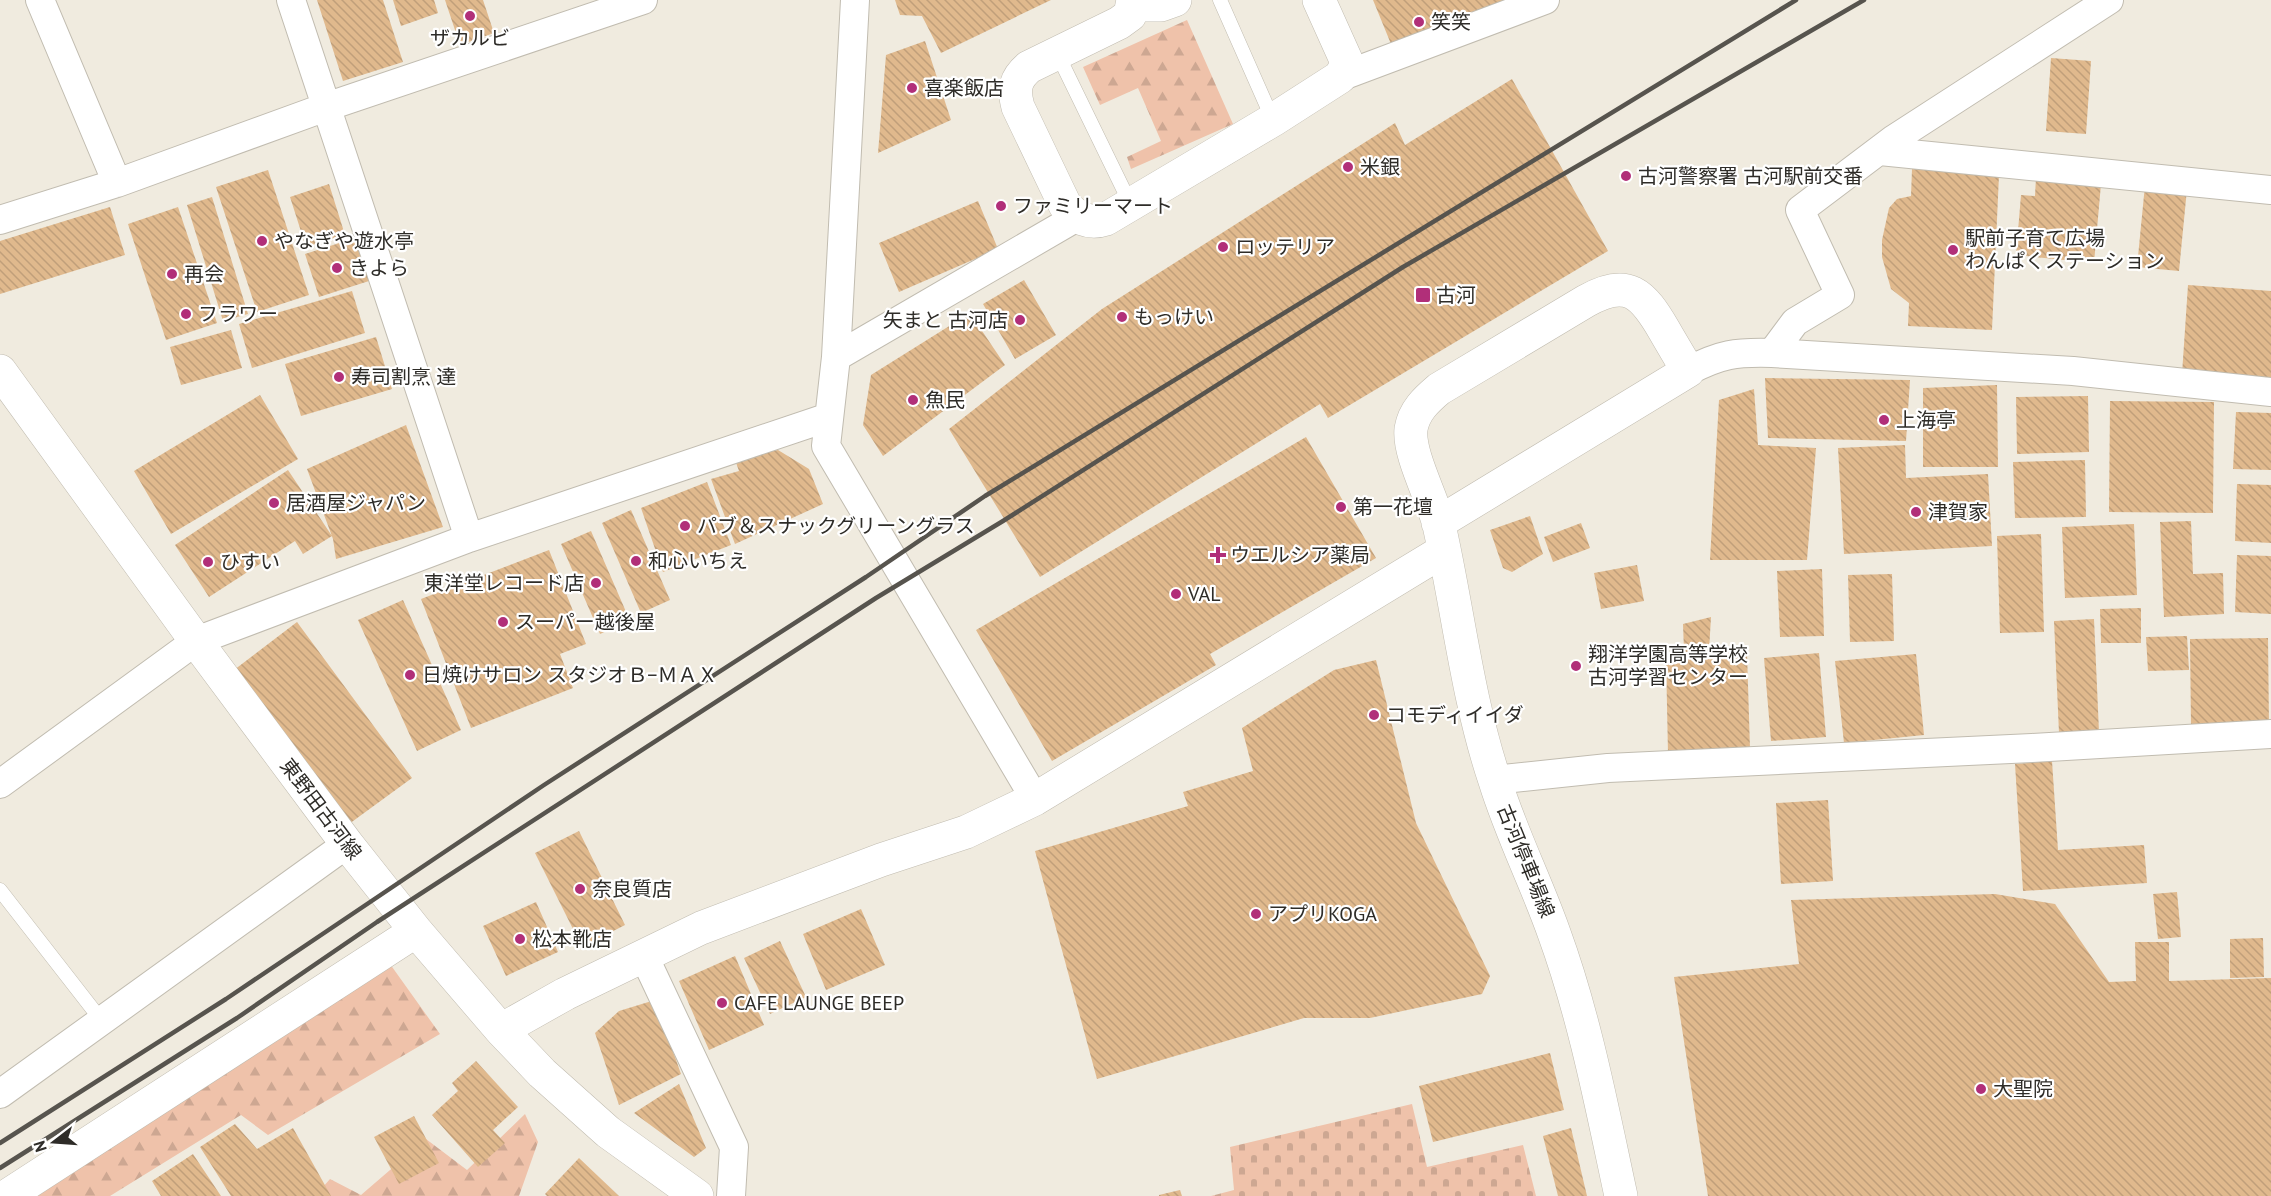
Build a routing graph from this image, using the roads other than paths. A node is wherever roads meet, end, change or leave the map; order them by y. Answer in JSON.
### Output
{"nodes":[{"id":1,"x":40,"y":0,"type":"edge"},
{"id":2,"x":291,"y":0,"type":"edge"},
{"id":3,"x":643,"y":0,"type":"edge"},
{"id":4,"x":855,"y":0,"type":"edge"},
{"id":5,"x":1133,"y":0,"type":"edge"},
{"id":6,"x":1141,"y":0,"type":"edge"},
{"id":7,"x":1175,"y":0,"type":"edge"},
{"id":8,"x":1220,"y":0,"type":"edge"},
{"id":9,"x":1319,"y":0,"type":"edge"},
{"id":10,"x":1545,"y":0,"type":"edge"},
{"id":11,"x":2109,"y":0,"type":"edge"},
{"id":12,"x":576,"y":11,"type":"edge"},
{"id":13,"x":1057,"y":52,"type":"junction"},
{"id":14,"x":1340,"y":77,"type":"junction"},
{"id":15,"x":326,"y":107,"type":"junction"},
{"id":16,"x":1273,"y":120,"type":"junction"},
{"id":17,"x":1880,"y":151,"type":"junction"},
{"id":18,"x":117,"y":183,"type":"junction"},
{"id":19,"x":2271,"y":190,"type":"edge"},
{"id":20,"x":1131,"y":205,"type":"junction"},
{"id":21,"x":1077,"y":217,"type":"junction"},
{"id":22,"x":0,"y":220,"type":"edge"},
{"id":23,"x":1772,"y":353,"type":"junction"},
{"id":24,"x":836,"y":357,"type":"junction"},
{"id":25,"x":0,"y":371,"type":"edge"},
{"id":26,"x":1688,"y":371,"type":"junction"},
{"id":27,"x":2271,"y":393,"type":"edge"},
{"id":28,"x":829,"y":417,"type":"junction"},
{"id":29,"x":1441,"y":537,"type":"junction"},
{"id":30,"x":469,"y":538,"type":"junction"},
{"id":31,"x":196,"y":641,"type":"junction"},
{"id":32,"x":2271,"y":734,"type":"edge"},
{"id":33,"x":1494,"y":780,"type":"junction"},
{"id":34,"x":0,"y":784,"type":"edge"},
{"id":35,"x":1035,"y":799,"type":"junction"},
{"id":36,"x":347,"y":844,"type":"junction"},
{"id":37,"x":0,"y":890,"type":"edge"},
{"id":38,"x":416,"y":931,"type":"junction"},
{"id":39,"x":644,"y":956,"type":"junction"},
{"id":40,"x":102,"y":1021,"type":"junction"},
{"id":41,"x":501,"y":1030,"type":"junction"},
{"id":42,"x":2,"y":1092,"type":"edge"},
{"id":43,"x":7,"y":1196,"type":"edge"},
{"id":44,"x":697,"y":1196,"type":"edge"},
{"id":45,"x":731,"y":1196,"type":"edge"},
{"id":46,"x":1621,"y":1196,"type":"edge"}],
"edges":[{"from":1,"to":18,"type":"street"},
{"from":2,"to":15,"type":"street"},
{"from":3,"to":12,"type":"street"},
{"from":4,"to":24,"type":"street"},
{"from":5,"to":13,"type":"street"},
{"from":6,"to":7,"type":"street"},
{"from":8,"to":16,"type":"lane"},
{"from":9,"to":14,"type":"street"},
{"from":10,"to":14,"type":"street"},
{"from":11,"to":17,"type":"street"},
{"from":12,"to":15,"type":"street"},
{"from":13,"to":20,"type":"lane"},
{"from":13,"to":21,"type":"street"},
{"from":14,"to":16,"type":"street"},
{"from":15,"to":18,"type":"street"},
{"from":15,"to":30,"type":"street"},
{"from":16,"to":20,"type":"street"},
{"from":17,"to":19,"type":"street"},
{"from":17,"to":23,"type":"street"},
{"from":18,"to":22,"type":"street"},
{"from":20,"to":21,"type":"street"},
{"from":21,"to":24,"type":"street"},
{"from":23,"to":26,"type":"street"},
{"from":23,"to":27,"type":"street"},
{"from":24,"to":28,"type":"street"},
{"from":25,"to":31,"type":"street","name":"東野田古河線"},
{"from":26,"to":29,"type":"street"},
{"from":26,"to":29,"type":"street","name":"古河停車場線"},
{"from":28,"to":30,"type":"street"},
{"from":28,"to":35,"type":"street"},
{"from":29,"to":33,"type":"street","name":"古河停車場線"},
{"from":29,"to":35,"type":"street"},
{"from":30,"to":31,"type":"street"},
{"from":31,"to":34,"type":"street"},
{"from":31,"to":36,"type":"street","name":"東野田古河線"},
{"from":32,"to":33,"type":"street"},
{"from":33,"to":46,"type":"street","name":"古河停車場線"},
{"from":35,"to":39,"type":"street"},
{"from":36,"to":38,"type":"street","name":"東野田古河線"},
{"from":36,"to":40,"type":"street"},
{"from":37,"to":40,"type":"lane"},
{"from":38,"to":41,"type":"street","name":"東野田古河線"},
{"from":38,"to":43,"type":"street"},
{"from":39,"to":41,"type":"street"},
{"from":39,"to":45,"type":"street"},
{"from":40,"to":42,"type":"street"},
{"from":41,"to":44,"type":"street","name":"東野田古河線"}]}
